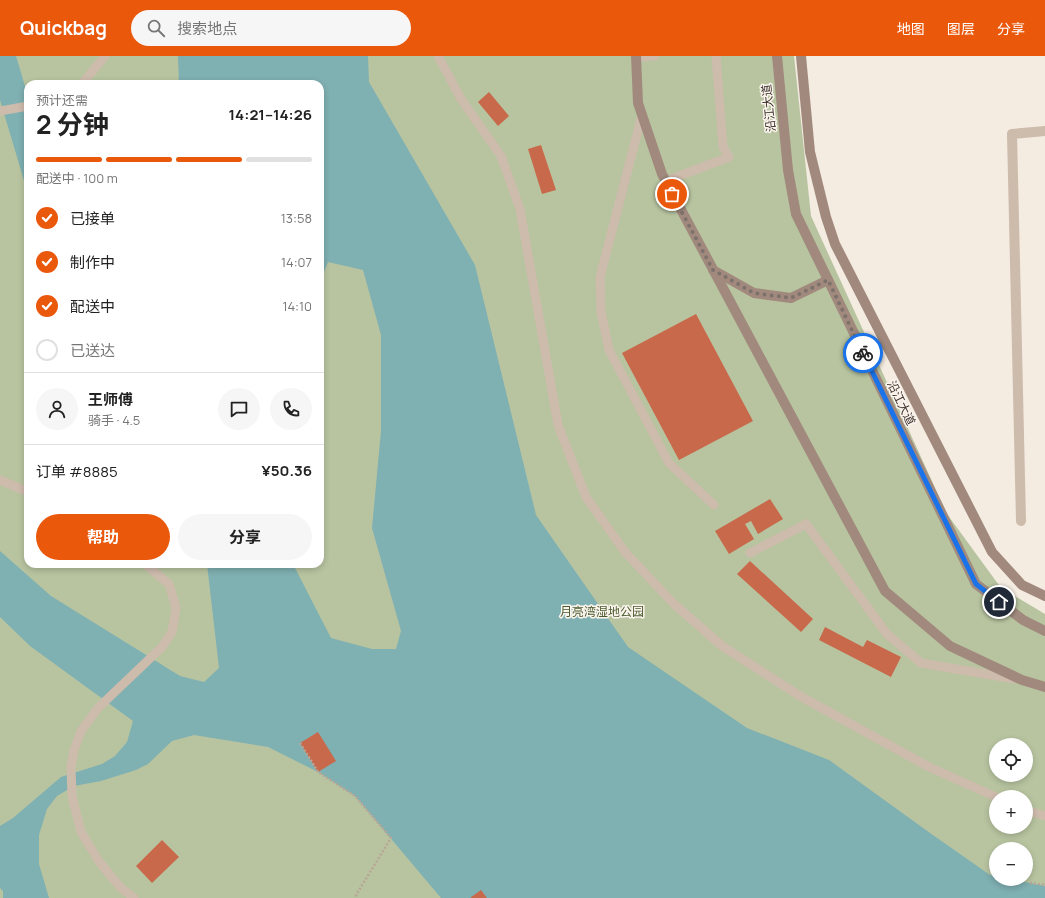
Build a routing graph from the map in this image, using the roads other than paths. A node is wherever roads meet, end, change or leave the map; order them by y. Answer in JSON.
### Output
{"nodes":[{"id":1,"x":105,"y":56,"type":"edge"},
{"id":2,"x":438,"y":56,"type":"edge"},
{"id":3,"x":655,"y":56,"type":"edge"},
{"id":4,"x":716,"y":56,"type":"edge"},
{"id":5,"x":777,"y":56,"type":"edge"},
{"id":6,"x":801,"y":56,"type":"edge"},
{"id":7,"x":636,"y":57,"type":"edge"},
{"id":8,"x":85,"y":80,"type":"edge"},
{"id":9,"x":24,"y":107,"type":"edge"},
{"id":10,"x":0,"y":111,"type":"edge"},
{"id":11,"x":642,"y":115,"type":"junction"},
{"id":12,"x":1045,"y":131,"type":"edge"},
{"id":13,"x":666,"y":181,"type":"junction"},
{"id":14,"x":713,"y":270,"type":"junction"},
{"id":15,"x":828,"y":280,"type":"junction"},
{"id":16,"x":0,"y":480,"type":"edge"},
{"id":17,"x":24,"y":490,"type":"edge"},
{"id":18,"x":714,"y":505,"type":"dead end"},
{"id":19,"x":1021,"y":521,"type":"dead end"},
{"id":20,"x":750,"y":553,"type":"dead end"},
{"id":21,"x":150,"y":568,"type":"edge"},
{"id":22,"x":1045,"y":596,"type":"edge"},
{"id":23,"x":1045,"y":631,"type":"edge"},
{"id":24,"x":1022,"y":680,"type":"junction"},
{"id":25,"x":1045,"y":687,"type":"edge"},
{"id":26,"x":989,"y":794,"type":"edge"},
{"id":27,"x":1033,"y":812,"type":"edge"},
{"id":28,"x":1045,"y":816,"type":"edge"},
{"id":29,"x":134,"y":898,"type":"edge"}],
"edges":[{"from":1,"to":8,"type":"lane"},
{"from":2,"to":26,"type":"lane"},
{"from":3,"to":7,"type":"lane"},
{"from":4,"to":13,"type":"lane"},
{"from":5,"to":15,"type":"main road","name":"沿江大道"},
{"from":6,"to":22,"type":"main road","name":"沿江大道"},
{"from":7,"to":11,"type":"main road"},
{"from":9,"to":10,"type":"lane"},
{"from":11,"to":13,"type":"main road"},
{"from":11,"to":18,"type":"lane"},
{"from":12,"to":19,"type":"street"},
{"from":13,"to":14,"type":"main road"},
{"from":14,"to":15,"type":"main road"},
{"from":14,"to":24,"type":"main road"},
{"from":15,"to":23,"type":"main road","name":"沿江大道"},
{"from":16,"to":17,"type":"lane"},
{"from":20,"to":24,"type":"lane"},
{"from":21,"to":29,"type":"lane"},
{"from":24,"to":25,"type":"main road"},
{"from":27,"to":28,"type":"lane"}]}
